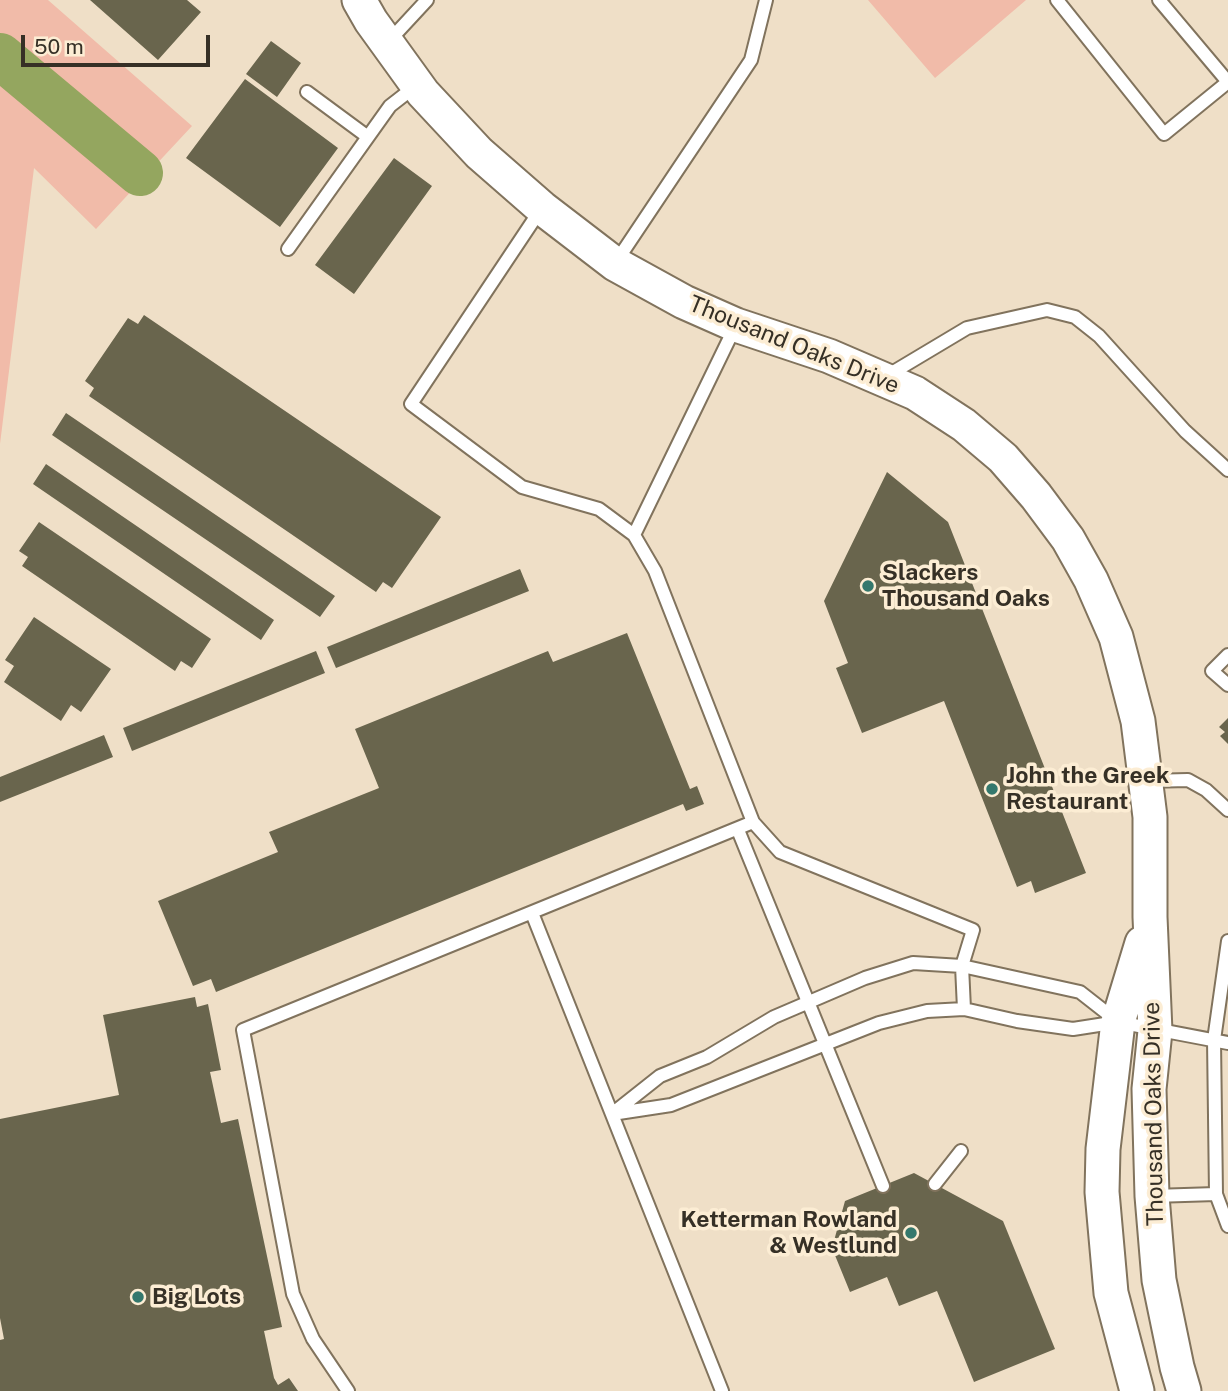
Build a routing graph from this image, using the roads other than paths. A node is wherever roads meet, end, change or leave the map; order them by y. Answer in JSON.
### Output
{"nodes":[{"id":1,"x":359,"y":0,"type":"edge"},
{"id":2,"x":427,"y":0,"type":"edge"},
{"id":3,"x":766,"y":0,"type":"edge"},
{"id":4,"x":1057,"y":0,"type":"edge"},
{"id":5,"x":1159,"y":0,"type":"edge"},
{"id":6,"x":387,"y":43,"type":"junction"},
{"id":7,"x":1228,"y":82,"type":"edge"},
{"id":8,"x":417,"y":84,"type":"junction"},
{"id":9,"x":307,"y":92,"type":"dead end"},
{"id":10,"x":368,"y":137,"type":"junction"},
{"id":11,"x":542,"y":208,"type":"junction"},
{"id":12,"x":288,"y":249,"type":"dead end"},
{"id":13,"x":615,"y":264,"type":"junction"},
{"id":14,"x":736,"y":325,"type":"junction"},
{"id":15,"x":882,"y":379,"type":"junction"},
{"id":16,"x":1228,"y":470,"type":"edge"},
{"id":17,"x":634,"y":535,"type":"junction"},
{"id":18,"x":1228,"y":655,"type":"edge"},
{"id":19,"x":1228,"y":685,"type":"edge"},
{"id":20,"x":1145,"y":781,"type":"junction"},
{"id":21,"x":1228,"y":810,"type":"edge"},
{"id":22,"x":753,"y":822,"type":"junction"},
{"id":23,"x":738,"y":830,"type":"junction"},
{"id":24,"x":532,"y":913,"type":"junction"},
{"id":25,"x":1150,"y":917,"type":"junction"},
{"id":26,"x":1228,"y":941,"type":"edge"},
{"id":27,"x":962,"y":966,"type":"junction"},
{"id":28,"x":809,"y":1002,"type":"junction"},
{"id":29,"x":964,"y":1009,"type":"junction"},
{"id":30,"x":1118,"y":1022,"type":"junction"},
{"id":31,"x":1155,"y":1031,"type":"junction"},
{"id":32,"x":1214,"y":1041,"type":"junction"},
{"id":33,"x":1228,"y":1043,"type":"edge"},
{"id":34,"x":826,"y":1044,"type":"junction"},
{"id":35,"x":612,"y":1114,"type":"junction"},
{"id":36,"x":961,"y":1151,"type":"dead end"},
{"id":37,"x":935,"y":1184,"type":"dead end"},
{"id":38,"x":883,"y":1186,"type":"dead end"},
{"id":39,"x":1216,"y":1194,"type":"junction"},
{"id":40,"x":1152,"y":1196,"type":"junction"},
{"id":41,"x":1228,"y":1226,"type":"edge"},
{"id":42,"x":1186,"y":1383,"type":"edge"},
{"id":43,"x":1135,"y":1388,"type":"edge"},
{"id":44,"x":348,"y":1391,"type":"edge"},
{"id":45,"x":722,"y":1391,"type":"edge"}],
"edges":[{"from":1,"to":6,"type":"main road","name":"Thousand Oaks Drive"},
{"from":2,"to":6,"type":"lane"},
{"from":3,"to":13,"type":"lane"},
{"from":4,"to":7,"type":"lane"},
{"from":5,"to":7,"type":"lane"},
{"from":6,"to":8,"type":"main road","name":"Thousand Oaks Drive"},
{"from":8,"to":10,"type":"lane"},
{"from":8,"to":11,"type":"main road","name":"Thousand Oaks Drive"},
{"from":9,"to":10,"type":"lane"},
{"from":10,"to":12,"type":"lane"},
{"from":11,"to":13,"type":"main road","name":"Thousand Oaks Drive"},
{"from":11,"to":17,"type":"lane"},
{"from":13,"to":14,"type":"main road","name":"Thousand Oaks Drive"},
{"from":14,"to":15,"type":"main road","name":"Thousand Oaks Drive"},
{"from":14,"to":17,"type":"lane"},
{"from":15,"to":16,"type":"lane"},
{"from":15,"to":20,"type":"main road","name":"Thousand Oaks Drive"},
{"from":17,"to":22,"type":"lane"},
{"from":18,"to":19,"type":"lane"},
{"from":20,"to":21,"type":"lane"},
{"from":20,"to":25,"type":"main road","name":"Thousand Oaks Drive"},
{"from":22,"to":23,"type":"lane"},
{"from":22,"to":27,"type":"lane"},
{"from":23,"to":24,"type":"lane"},
{"from":23,"to":28,"type":"lane"},
{"from":24,"to":35,"type":"lane"},
{"from":24,"to":44,"type":"lane"},
{"from":25,"to":30,"type":"main road","name":"Thousand Oaks Drive"},
{"from":25,"to":31,"type":"main road","name":"Thousand Oaks Drive"},
{"from":26,"to":32,"type":"lane"},
{"from":27,"to":28,"type":"lane"},
{"from":27,"to":29,"type":"lane"},
{"from":27,"to":30,"type":"lane"},
{"from":28,"to":34,"type":"lane"},
{"from":28,"to":35,"type":"lane"},
{"from":29,"to":30,"type":"lane"},
{"from":29,"to":34,"type":"lane"},
{"from":30,"to":31,"type":"lane"},
{"from":30,"to":43,"type":"main road","name":"Thousand Oaks Drive"},
{"from":31,"to":32,"type":"lane"},
{"from":31,"to":40,"type":"main road","name":"Thousand Oaks Drive"},
{"from":32,"to":33,"type":"lane"},
{"from":32,"to":39,"type":"lane"},
{"from":34,"to":35,"type":"lane"},
{"from":34,"to":38,"type":"lane"},
{"from":35,"to":45,"type":"lane"},
{"from":36,"to":37,"type":"lane"},
{"from":39,"to":40,"type":"lane"},
{"from":39,"to":41,"type":"lane"},
{"from":40,"to":42,"type":"main road","name":"Thousand Oaks Drive"}]}
